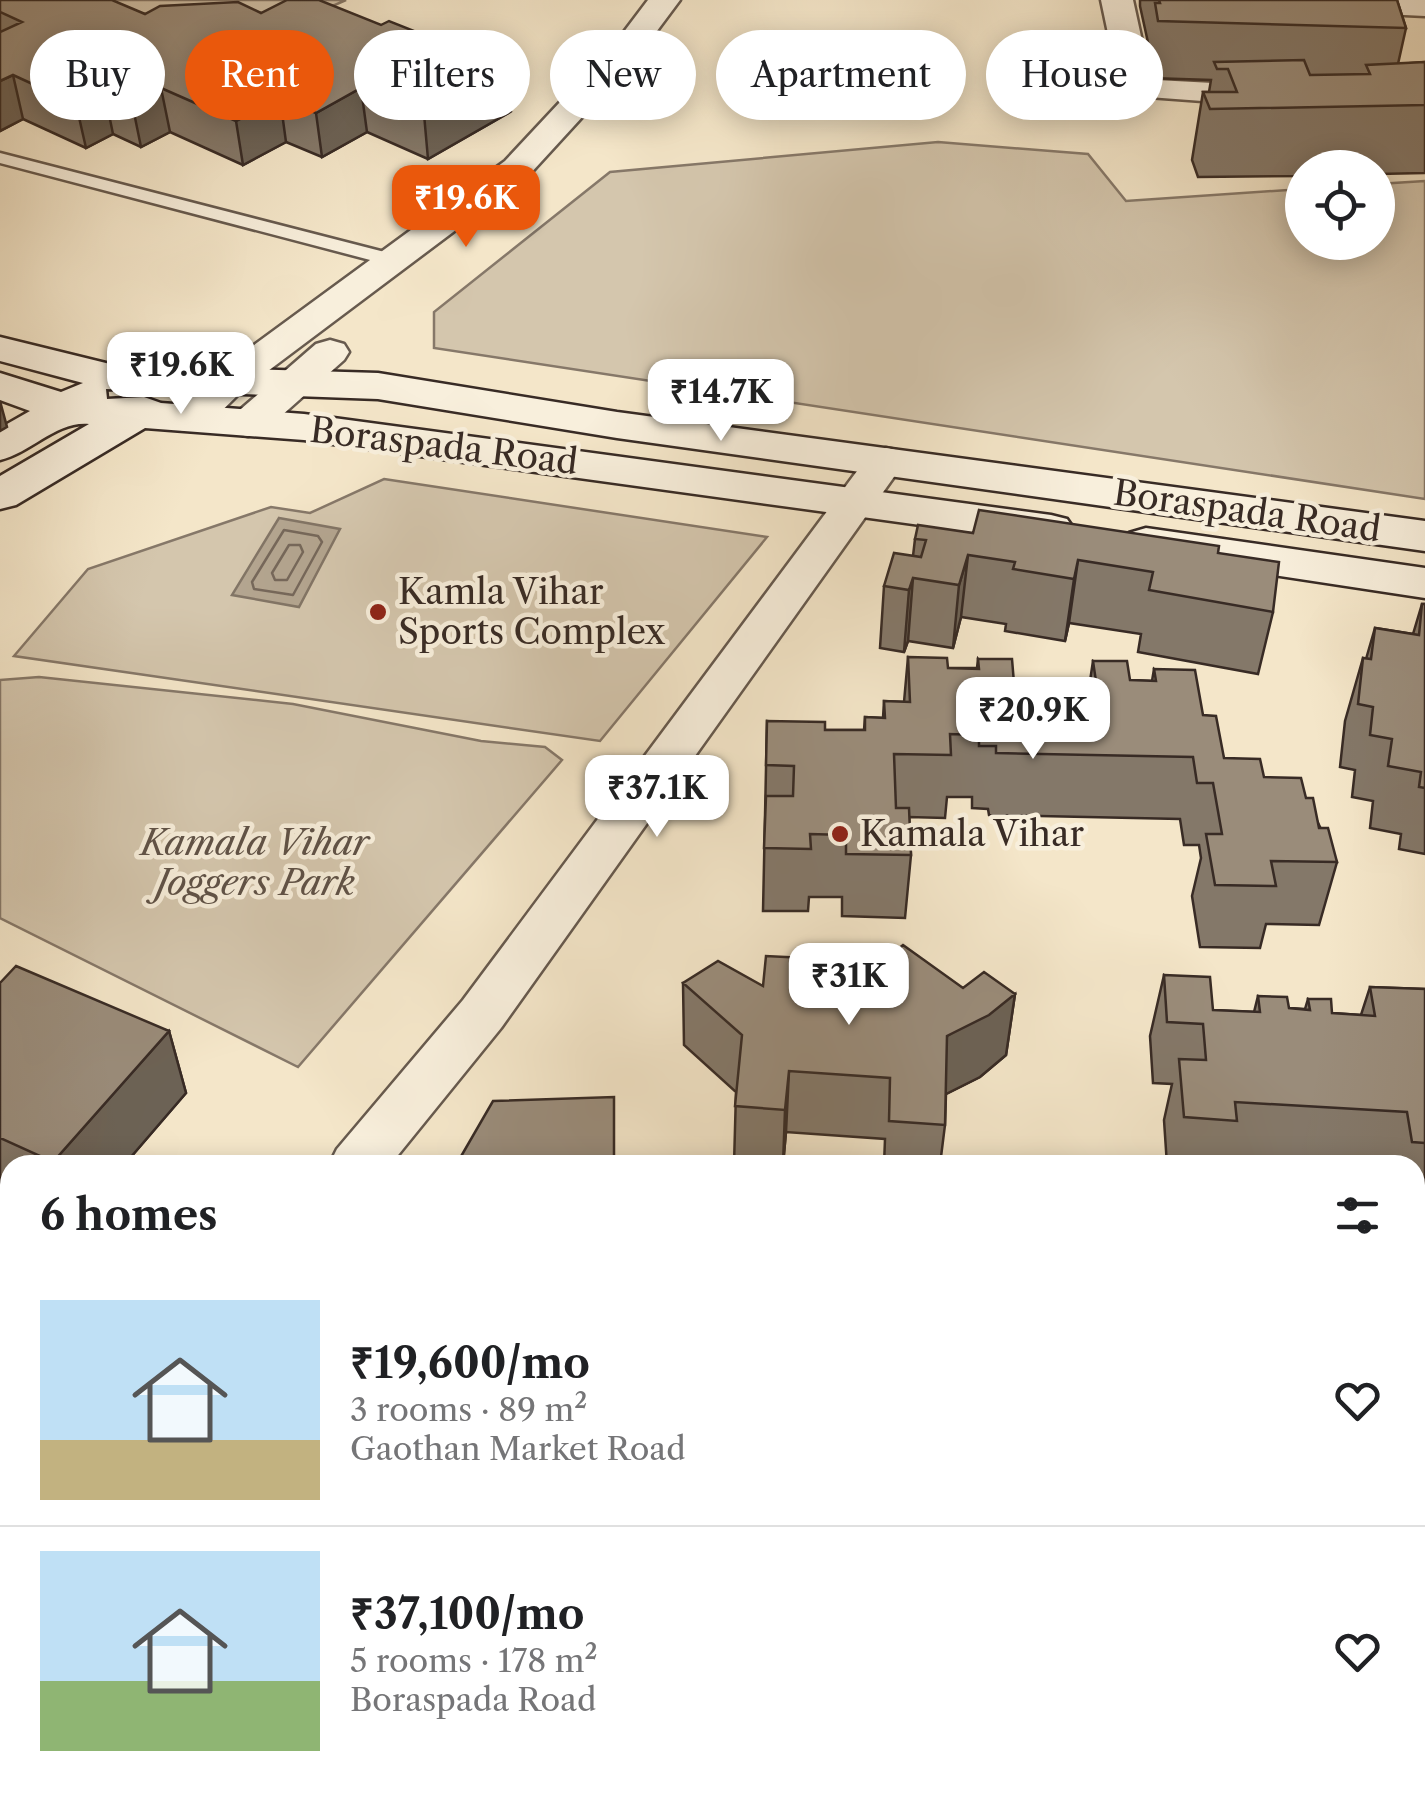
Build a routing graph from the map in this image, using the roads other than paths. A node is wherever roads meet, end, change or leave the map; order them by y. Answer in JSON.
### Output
{"nodes":[{"id":1,"x":1117,"y":0,"type":"edge"},
{"id":2,"x":1281,"y":0,"type":"edge"},
{"id":3,"x":1425,"y":7,"type":"edge"},
{"id":4,"x":675,"y":10,"type":"edge"},
{"id":5,"x":654,"y":30,"type":"edge"},
{"id":6,"x":1310,"y":98,"type":"edge"},
{"id":7,"x":561,"y":120,"type":"edge"},
{"id":8,"x":604,"y":120,"type":"edge"},
{"id":9,"x":0,"y":158,"type":"edge"},
{"id":10,"x":423,"y":253,"type":"junction"},
{"id":11,"x":0,"y":348,"type":"edge"},
{"id":12,"x":112,"y":378,"type":"junction"},
{"id":13,"x":230,"y":382,"type":"junction"},
{"id":14,"x":292,"y":384,"type":"junction"},
{"id":15,"x":0,"y":386,"type":"edge"},
{"id":16,"x":184,"y":400,"type":"junction"},
{"id":17,"x":68,"y":409,"type":"junction"},
{"id":18,"x":135,"y":417,"type":"junction"},
{"id":19,"x":248,"y":424,"type":"junction"},
{"id":20,"x":0,"y":447,"type":"edge"},
{"id":21,"x":886,"y":460,"type":"junction"},
{"id":22,"x":0,"y":495,"type":"edge"},
{"id":23,"x":855,"y":500,"type":"junction"},
{"id":24,"x":1425,"y":536,"type":"edge"},
{"id":25,"x":1425,"y":583,"type":"edge"},
{"id":26,"x":365,"y":1155,"type":"edge"}],
"edges":[{"from":1,"to":6,"type":"street"},
{"from":2,"to":3,"type":"street"},
{"from":4,"to":5,"type":"street"},
{"from":7,"to":10,"type":"street"},
{"from":8,"to":10,"type":"street"},
{"from":9,"to":10,"type":"lane"},
{"from":10,"to":13,"type":"street"},
{"from":10,"to":14,"type":"street"},
{"from":11,"to":12,"type":"main road","name":"Boraspada Road"},
{"from":12,"to":16,"type":"main road","name":"Boraspada Road"},
{"from":12,"to":17,"type":"main road"},
{"from":13,"to":14,"type":"main road","name":"Boraspada Road"},
{"from":13,"to":16,"type":"main road","name":"Boraspada Road"},
{"from":14,"to":19,"type":"street"},
{"from":14,"to":21,"type":"main road","name":"Boraspada Road"},
{"from":15,"to":17,"type":"main road","name":"Boraspada Road"},
{"from":16,"to":18,"type":"main road","name":"Boraspada Road"},
{"from":16,"to":19,"type":"main road","name":"Boraspada Road"},
{"from":17,"to":18,"type":"main road","name":"Boraspada Road"},
{"from":17,"to":20,"type":"main road"},
{"from":18,"to":22,"type":"main road"},
{"from":19,"to":23,"type":"main road","name":"Boraspada Road"},
{"from":21,"to":23,"type":"street"},
{"from":21,"to":24,"type":"main road","name":"Boraspada Road"},
{"from":23,"to":25,"type":"main road","name":"Boraspada Road"},
{"from":23,"to":26,"type":"street"}]}
